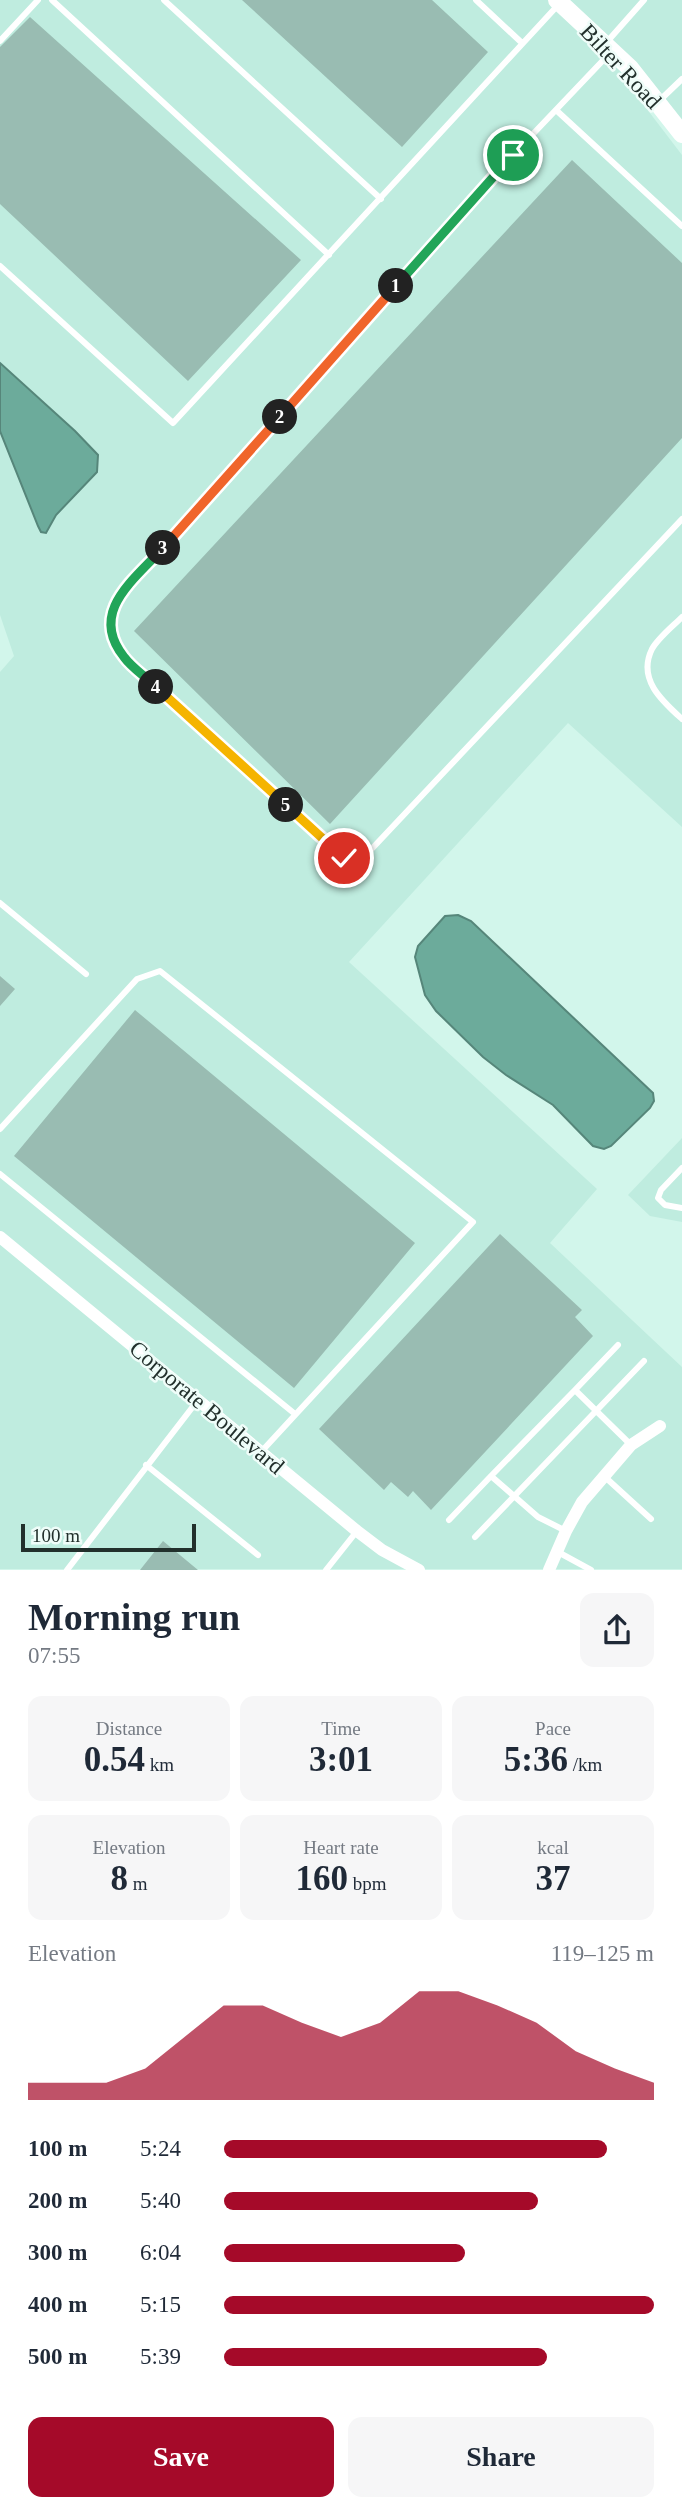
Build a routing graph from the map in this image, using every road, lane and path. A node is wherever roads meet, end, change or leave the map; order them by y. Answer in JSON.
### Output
{"nodes":[{"id":1,"x":38,"y":0,"type":"edge"},
{"id":2,"x":52,"y":0,"type":"edge"},
{"id":3,"x":164,"y":0,"type":"edge"},
{"id":4,"x":476,"y":0,"type":"edge"},
{"id":5,"x":644,"y":0,"type":"edge"},
{"id":6,"x":559,"y":1,"type":"edge"},
{"id":7,"x":0,"y":41,"type":"edge"},
{"id":8,"x":522,"y":43,"type":"junction"},
{"id":9,"x":608,"y":48,"type":"junction"},
{"id":10,"x":682,"y":79,"type":"edge"},
{"id":11,"x":658,"y":102,"type":"junction"},
{"id":12,"x":556,"y":110,"type":"junction"},
{"id":13,"x":682,"y":134,"type":"edge"},
{"id":14,"x":381,"y":198,"type":"junction"},
{"id":15,"x":682,"y":226,"type":"edge"},
{"id":16,"x":329,"y":255,"type":"junction"},
{"id":17,"x":0,"y":267,"type":"edge"},
{"id":18,"x":682,"y":519,"type":"edge"},
{"id":19,"x":682,"y":617,"type":"edge"},
{"id":20,"x":682,"y":719,"type":"edge"},
{"id":21,"x":0,"y":903,"type":"edge"},
{"id":22,"x":86,"y":974,"type":"dead end"},
{"id":23,"x":0,"y":1129,"type":"edge"},
{"id":24,"x":682,"y":1168,"type":"edge"},
{"id":25,"x":0,"y":1174,"type":"edge"},
{"id":26,"x":682,"y":1208,"type":"edge"},
{"id":27,"x":0,"y":1237,"type":"edge"},
{"id":28,"x":618,"y":1345,"type":"dead end"},
{"id":29,"x":644,"y":1361,"type":"dead end"},
{"id":30,"x":575,"y":1390,"type":"junction"},
{"id":31,"x":198,"y":1400,"type":"junction"},
{"id":32,"x":596,"y":1411,"type":"junction"},
{"id":33,"x":295,"y":1414,"type":"junction"},
{"id":34,"x":660,"y":1426,"type":"dead end"},
{"id":35,"x":631,"y":1445,"type":"junction"},
{"id":36,"x":261,"y":1452,"type":"junction"},
{"id":37,"x":146,"y":1465,"type":"junction"},
{"id":38,"x":603,"y":1475,"type":"junction"},
{"id":39,"x":491,"y":1476,"type":"junction"},
{"id":40,"x":514,"y":1496,"type":"junction"},
{"id":41,"x":651,"y":1519,"type":"dead end"},
{"id":42,"x":449,"y":1520,"type":"dead end"},
{"id":43,"x":357,"y":1531,"type":"junction"},
{"id":44,"x":566,"y":1531,"type":"junction"},
{"id":45,"x":475,"y":1538,"type":"dead end"},
{"id":46,"x":556,"y":1552,"type":"junction"},
{"id":47,"x":258,"y":1555,"type":"dead end"},
{"id":48,"x":67,"y":1570,"type":"edge"},
{"id":49,"x":326,"y":1570,"type":"edge"},
{"id":50,"x":419,"y":1570,"type":"edge"},
{"id":51,"x":549,"y":1570,"type":"edge"},
{"id":52,"x":591,"y":1570,"type":"edge"}],
"edges":[{"from":1,"to":7,"type":"lane"},
{"from":2,"to":16,"type":"lane"},
{"from":3,"to":14,"type":"lane"},
{"from":4,"to":8,"type":"lane"},
{"from":5,"to":9,"type":"lane"},
{"from":6,"to":8,"type":"lane"},
{"from":6,"to":9,"type":"street","name":"Bilter Road"},
{"from":8,"to":14,"type":"lane"},
{"from":9,"to":11,"type":"street","name":"Bilter Road"},
{"from":9,"to":12,"type":"lane"},
{"from":10,"to":11,"type":"lane"},
{"from":11,"to":13,"type":"street","name":"Bilter Road"},
{"from":12,"to":15,"type":"lane"},
{"from":12,"to":18,"type":"lane"},
{"from":14,"to":16,"type":"lane"},
{"from":16,"to":17,"type":"lane"},
{"from":19,"to":20,"type":"lane"},
{"from":21,"to":22,"type":"lane"},
{"from":23,"to":33,"type":"lane"},
{"from":24,"to":26,"type":"lane"},
{"from":25,"to":33,"type":"lane"},
{"from":27,"to":31,"type":"street","name":"Corporate Boulevard"},
{"from":28,"to":30,"type":"lane"},
{"from":29,"to":32,"type":"lane"},
{"from":30,"to":32,"type":"lane"},
{"from":30,"to":39,"type":"lane"},
{"from":31,"to":36,"type":"street","name":"Corporate Boulevard"},
{"from":31,"to":37,"type":"lane"},
{"from":32,"to":35,"type":"lane"},
{"from":32,"to":40,"type":"lane"},
{"from":33,"to":36,"type":"lane"},
{"from":34,"to":35,"type":"street"},
{"from":35,"to":38,"type":"street"},
{"from":36,"to":43,"type":"street","name":"Corporate Boulevard"},
{"from":37,"to":47,"type":"lane"},
{"from":37,"to":48,"type":"lane"},
{"from":38,"to":41,"type":"lane"},
{"from":38,"to":44,"type":"street"},
{"from":39,"to":40,"type":"lane"},
{"from":39,"to":42,"type":"lane"},
{"from":40,"to":44,"type":"lane"},
{"from":40,"to":45,"type":"lane"},
{"from":43,"to":49,"type":"lane"},
{"from":43,"to":50,"type":"street","name":"Corporate Boulevard"},
{"from":44,"to":46,"type":"street"},
{"from":46,"to":51,"type":"street"},
{"from":46,"to":52,"type":"lane"}]}
